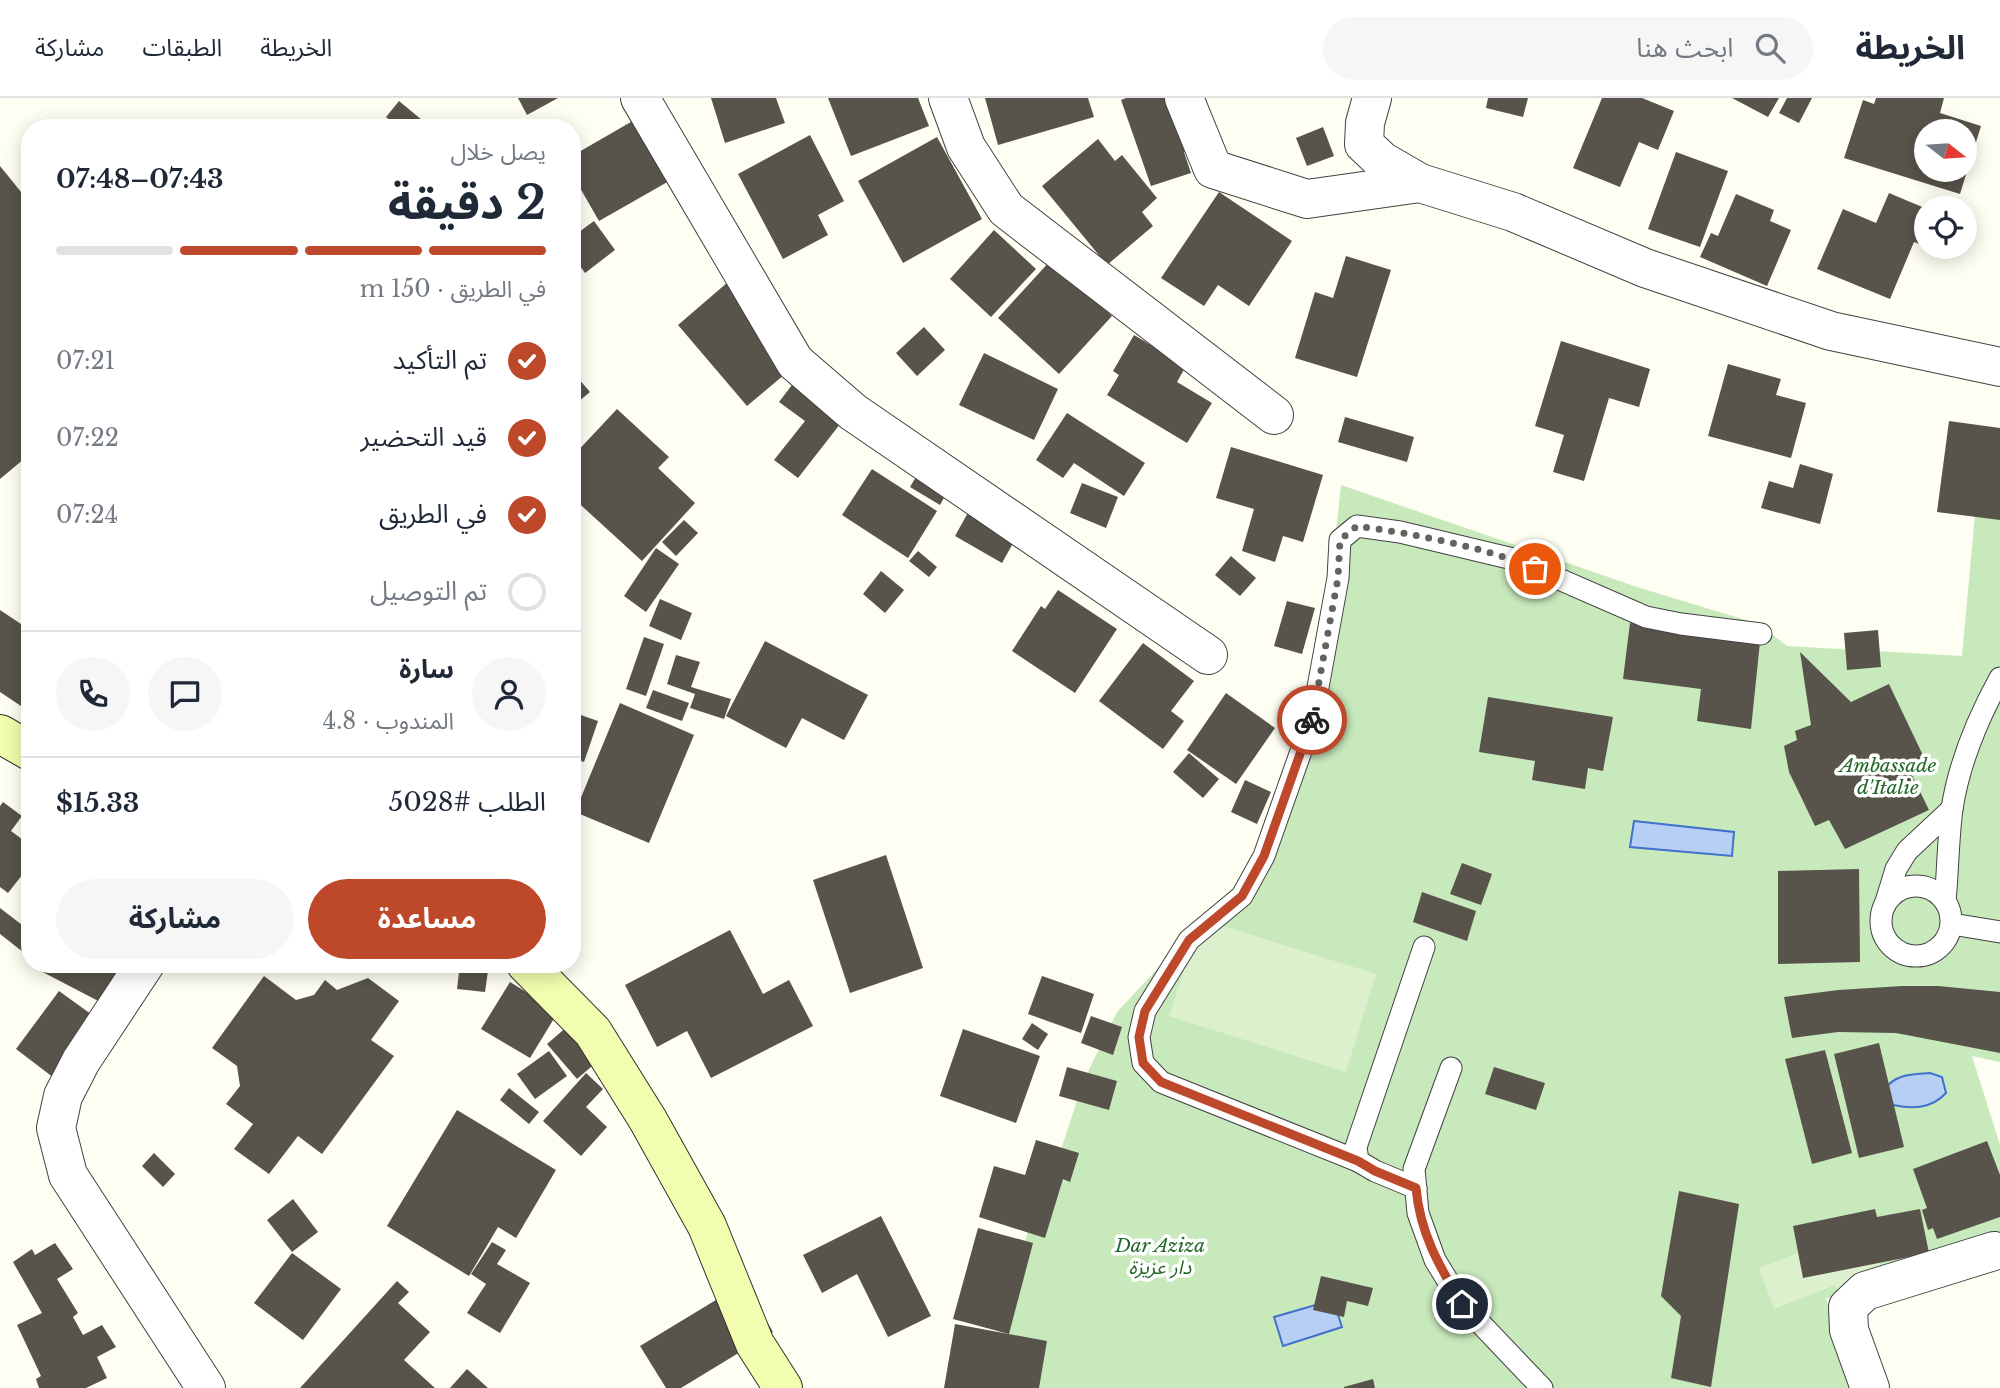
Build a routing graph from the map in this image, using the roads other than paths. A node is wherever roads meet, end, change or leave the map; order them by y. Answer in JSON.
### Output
{"nodes":[{"id":1,"x":640,"y":98,"type":"edge"},
{"id":2,"x":948,"y":98,"type":"edge"},
{"id":3,"x":1184,"y":98,"type":"edge"},
{"id":4,"x":1372,"y":98,"type":"edge"},
{"id":5,"x":1420,"y":183,"type":"junction"},
{"id":6,"x":2000,"y":367,"type":"edge"},
{"id":7,"x":1274,"y":415,"type":"dead end"},
{"id":8,"x":1761,"y":634,"type":"dead end"},
{"id":9,"x":1208,"y":655,"type":"dead end"},
{"id":10,"x":2000,"y":678,"type":"edge"},
{"id":11,"x":0,"y":734,"type":"edge"},
{"id":12,"x":21,"y":746,"type":"edge"},
{"id":13,"x":1952,"y":809,"type":"junction"},
{"id":14,"x":1945,"y":901,"type":"junction"},
{"id":15,"x":1885,"y":905,"type":"junction"},
{"id":16,"x":1952,"y":924,"type":"junction"},
{"id":17,"x":2000,"y":932,"type":"edge"},
{"id":18,"x":1424,"y":947,"type":"dead end"},
{"id":19,"x":139,"y":973,"type":"edge"},
{"id":20,"x":535,"y":973,"type":"edge"},
{"id":21,"x":1451,"y":1068,"type":"dead end"},
{"id":22,"x":1358,"y":1161,"type":"junction"},
{"id":23,"x":1416,"y":1188,"type":"junction"},
{"id":24,"x":1994,"y":1251,"type":"dead end"},
{"id":25,"x":206,"y":1388,"type":"edge"},
{"id":26,"x":783,"y":1388,"type":"edge"},
{"id":27,"x":1542,"y":1388,"type":"edge"},
{"id":28,"x":1870,"y":1388,"type":"edge"}],
"edges":[{"from":1,"to":9,"type":"street"},
{"from":2,"to":7,"type":"street"},
{"from":3,"to":5,"type":"street"},
{"from":4,"to":5,"type":"street"},
{"from":5,"to":6,"type":"street"},
{"from":8,"to":22,"type":"lane"},
{"from":10,"to":13,"type":"lane"},
{"from":11,"to":12,"type":"street"},
{"from":13,"to":14,"type":"lane"},
{"from":13,"to":15,"type":"lane"},
{"from":14,"to":15,"type":"lane"},
{"from":14,"to":16,"type":"lane"},
{"from":15,"to":16,"type":"lane"},
{"from":16,"to":17,"type":"lane"},
{"from":18,"to":22,"type":"lane"},
{"from":19,"to":25,"type":"street"},
{"from":20,"to":26,"type":"street"},
{"from":21,"to":23,"type":"lane"},
{"from":22,"to":23,"type":"lane"},
{"from":23,"to":27,"type":"lane"},
{"from":24,"to":28,"type":"street"}]}
